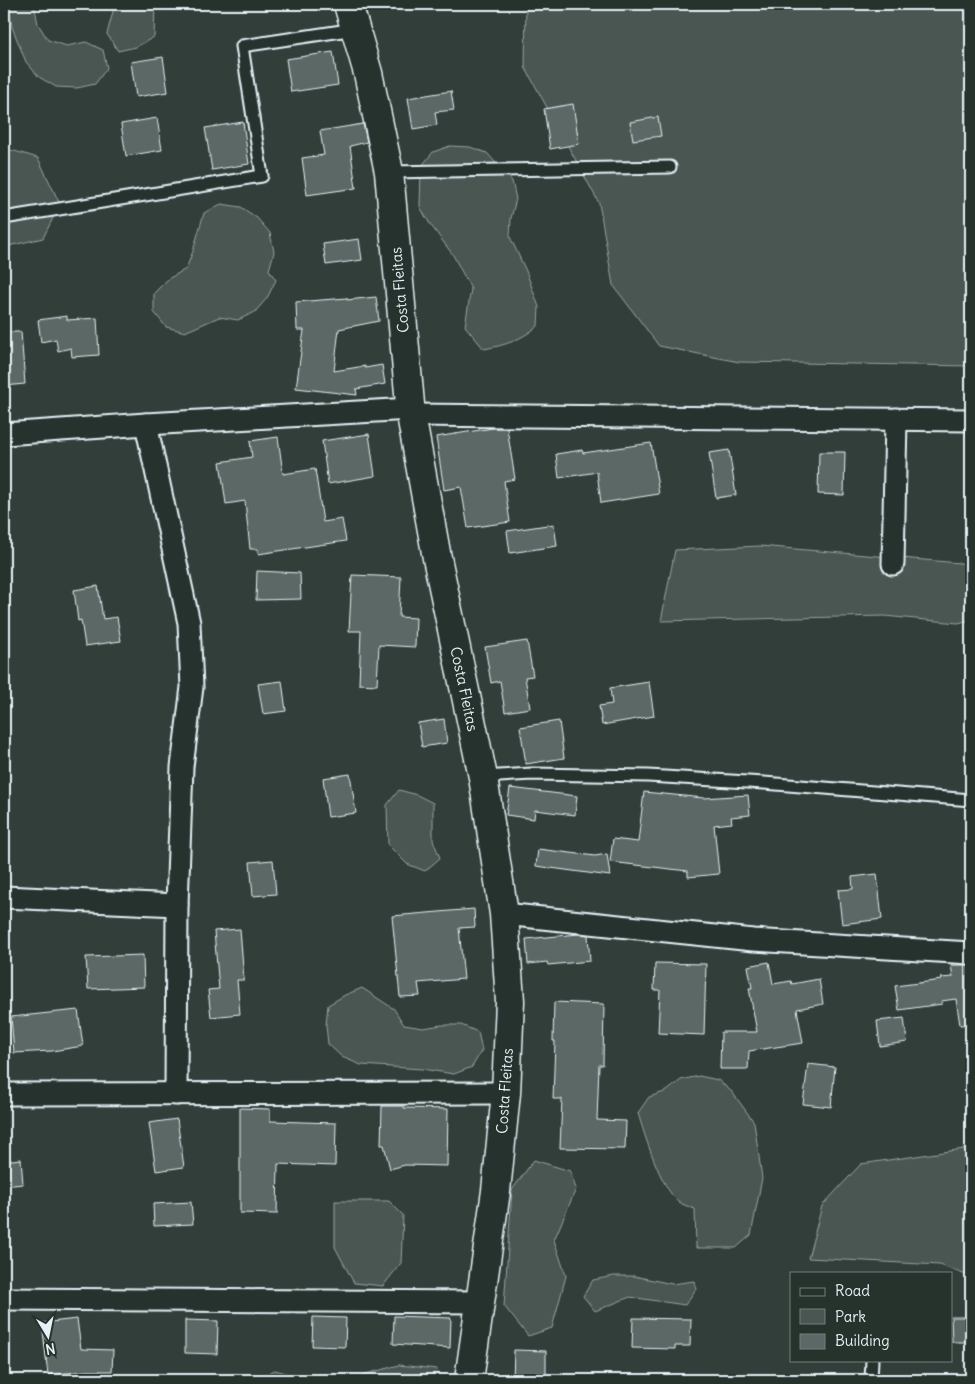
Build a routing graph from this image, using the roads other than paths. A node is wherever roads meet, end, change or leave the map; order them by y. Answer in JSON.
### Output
{"nodes":[{"id":1,"x":352,"y":16,"type":"edge"},
{"id":2,"x":670,"y":167,"type":"dead end"},
{"id":3,"x":389,"y":172,"type":"junction"},
{"id":4,"x":4,"y":218,"type":"edge"},
{"id":5,"x":411,"y":412,"type":"junction"},
{"id":6,"x":896,"y":419,"type":"junction"},
{"id":7,"x":971,"y":420,"type":"edge"},
{"id":8,"x":146,"y":424,"type":"junction"},
{"id":9,"x":4,"y":434,"type":"edge"},
{"id":10,"x":894,"y":564,"type":"dead end"},
{"id":11,"x":483,"y":778,"type":"junction"},
{"id":12,"x":971,"y":800,"type":"edge"},
{"id":13,"x":4,"y":897,"type":"edge"},
{"id":14,"x":177,"y":905,"type":"junction"},
{"id":15,"x":504,"y":914,"type":"junction"},
{"id":16,"x":971,"y":953,"type":"edge"},
{"id":17,"x":506,"y":1093,"type":"junction"},
{"id":18,"x":4,"y":1094,"type":"edge"},
{"id":19,"x":176,"y":1094,"type":"junction"},
{"id":20,"x":4,"y":1299,"type":"edge"},
{"id":21,"x":480,"y":1302,"type":"junction"},
{"id":22,"x":872,"y":1362,"type":"edge"},
{"id":23,"x":470,"y":1380,"type":"edge"},
{"id":24,"x":871,"y":1380,"type":"edge"}],
"edges":[{"from":1,"to":3,"type":"main road","name":"Costa Fleitas"},
{"from":1,"to":4,"type":"lane"},
{"from":2,"to":3,"type":"lane"},
{"from":3,"to":5,"type":"main road","name":"Costa Fleitas"},
{"from":5,"to":6,"type":"street"},
{"from":5,"to":8,"type":"street"},
{"from":5,"to":11,"type":"main road","name":"Costa Fleitas"},
{"from":6,"to":7,"type":"street"},
{"from":6,"to":10,"type":"street"},
{"from":8,"to":9,"type":"street"},
{"from":8,"to":14,"type":"street"},
{"from":11,"to":12,"type":"lane"},
{"from":11,"to":15,"type":"main road","name":"Costa Fleitas"},
{"from":13,"to":14,"type":"street"},
{"from":14,"to":19,"type":"street"},
{"from":15,"to":16,"type":"street"},
{"from":15,"to":17,"type":"main road","name":"Costa Fleitas"},
{"from":17,"to":19,"type":"street"},
{"from":17,"to":21,"type":"main road","name":"Costa Fleitas"},
{"from":18,"to":19,"type":"street"},
{"from":20,"to":21,"type":"street"},
{"from":21,"to":23,"type":"main road","name":"Costa Fleitas"},
{"from":22,"to":24,"type":"lane"}]}
